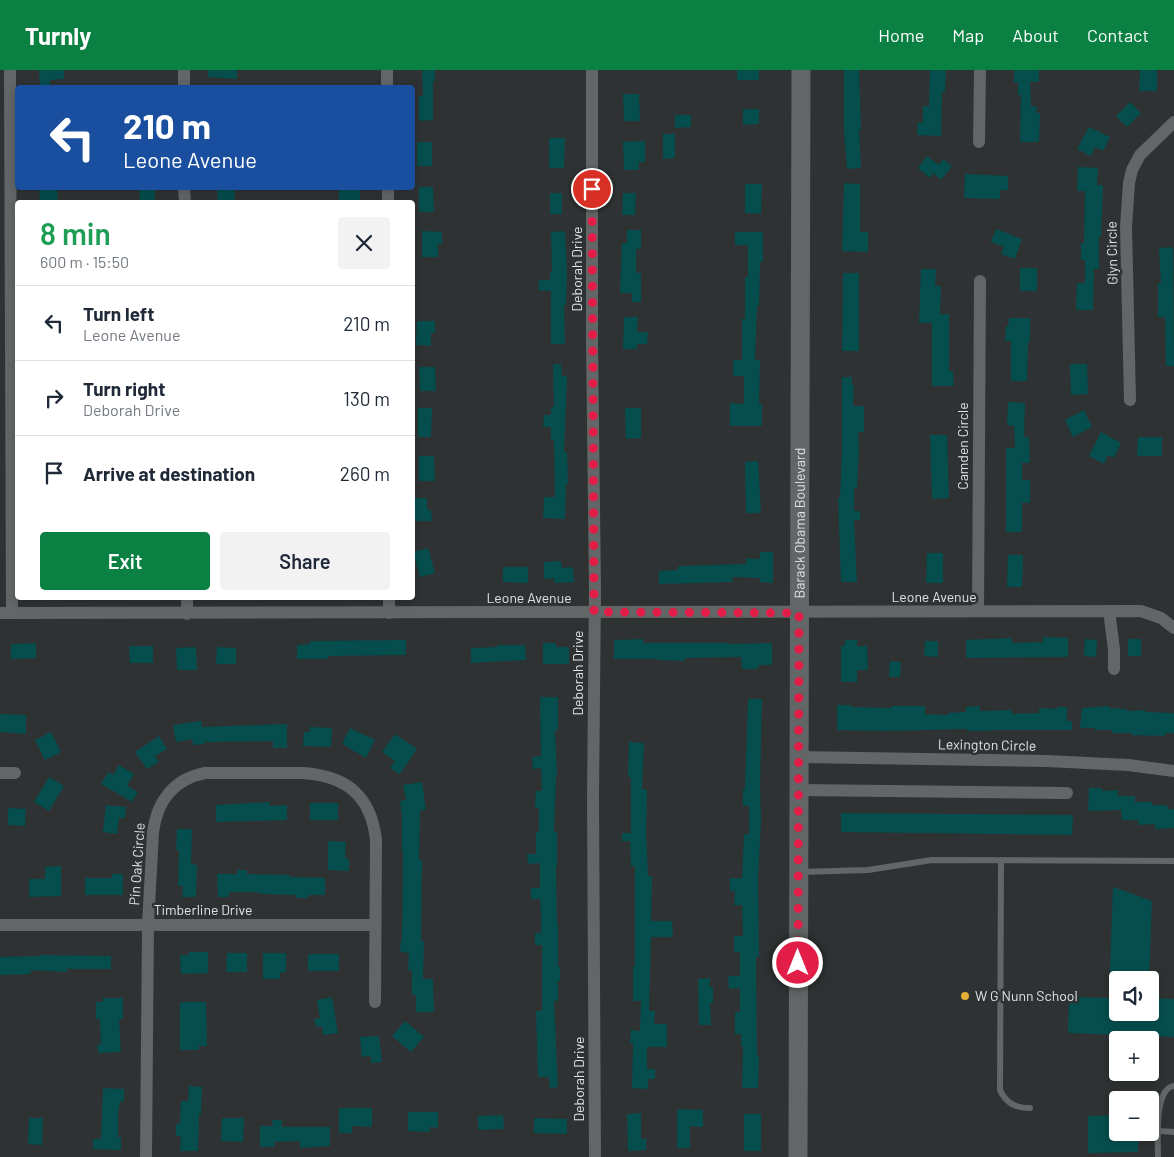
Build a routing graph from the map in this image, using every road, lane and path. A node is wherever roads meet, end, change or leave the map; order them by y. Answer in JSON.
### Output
{"nodes":[{"id":1,"x":10,"y":70,"type":"edge"},
{"id":2,"x":184,"y":70,"type":"edge"},
{"id":3,"x":387,"y":70,"type":"edge"},
{"id":4,"x":592,"y":70,"type":"edge"},
{"id":5,"x":801,"y":70,"type":"edge"},
{"id":6,"x":980,"y":70,"type":"edge"},
{"id":7,"x":184,"y":85,"type":"edge"},
{"id":8,"x":387,"y":85,"type":"edge"},
{"id":9,"x":1174,"y":122,"type":"edge"},
{"id":10,"x":979,"y":142,"type":"dead end"},
{"id":11,"x":980,"y":281,"type":"dead end"},
{"id":12,"x":1130,"y":400,"type":"dead end"},
{"id":13,"x":187,"y":600,"type":"edge"},
{"id":14,"x":389,"y":600,"type":"edge"},
{"id":15,"x":978,"y":611,"type":"junction"},
{"id":16,"x":1109,"y":611,"type":"junction"},
{"id":17,"x":594,"y":612,"type":"junction"},
{"id":18,"x":6,"y":613,"type":"edge"},
{"id":19,"x":389,"y":613,"type":"junction"},
{"id":20,"x":799,"y":613,"type":"junction"},
{"id":21,"x":187,"y":614,"type":"junction"},
{"id":22,"x":1174,"y":628,"type":"edge"},
{"id":23,"x":1114,"y":669,"type":"dead end"},
{"id":24,"x":799,"y":758,"type":"junction"},
{"id":25,"x":1174,"y":771,"type":"edge"},
{"id":26,"x":0,"y":773,"type":"edge"},
{"id":27,"x":15,"y":773,"type":"dead end"},
{"id":28,"x":799,"y":790,"type":"junction"},
{"id":29,"x":1067,"y":793,"type":"dead end"},
{"id":30,"x":1001,"y":860,"type":"junction"},
{"id":31,"x":1174,"y":861,"type":"edge"},
{"id":32,"x":798,"y":872,"type":"junction"},
{"id":33,"x":0,"y":925,"type":"edge"},
{"id":34,"x":148,"y":925,"type":"junction"},
{"id":35,"x":375,"y":926,"type":"junction"},
{"id":36,"x":375,"y":1002,"type":"dead end"},
{"id":37,"x":1174,"y":1086,"type":"edge"},
{"id":38,"x":1030,"y":1108,"type":"dead end"},
{"id":39,"x":1159,"y":1131,"type":"joint"},
{"id":40,"x":1174,"y":1132,"type":"edge"},
{"id":41,"x":1159,"y":1141,"type":"edge"},
{"id":42,"x":146,"y":1157,"type":"edge"},
{"id":43,"x":595,"y":1157,"type":"edge"},
{"id":44,"x":798,"y":1157,"type":"edge"},
{"id":45,"x":1158,"y":1157,"type":"edge"}],
"edges":[{"from":1,"to":18,"type":"street"},
{"from":2,"to":7,"type":"street"},
{"from":3,"to":8,"type":"street"},
{"from":4,"to":17,"type":"street","name":"Deborah Drive"},
{"from":5,"to":20,"type":"main road","name":"Barack Obama Boulevard"},
{"from":6,"to":10,"type":"street"},
{"from":9,"to":12,"type":"street","name":"Glyn Circle"},
{"from":11,"to":15,"type":"street","name":"Camden Circle"},
{"from":13,"to":21,"type":"street"},
{"from":14,"to":19,"type":"street"},
{"from":15,"to":16,"type":"street","name":"Leone Avenue"},
{"from":15,"to":20,"type":"street","name":"Leone Avenue"},
{"from":16,"to":22,"type":"street","name":"Leone Avenue"},
{"from":16,"to":23,"type":"street"},
{"from":17,"to":19,"type":"street","name":"Leone Avenue"},
{"from":17,"to":20,"type":"street","name":"Leone Avenue"},
{"from":17,"to":43,"type":"street","name":"Deborah Drive"},
{"from":18,"to":21,"type":"street","name":"Leone Avenue"},
{"from":19,"to":21,"type":"street","name":"Leone Avenue"},
{"from":20,"to":24,"type":"main road","name":"Barack Obama Boulevard"},
{"from":24,"to":25,"type":"street","name":"Lexington Circle"},
{"from":24,"to":28,"type":"main road","name":"Barack Obama Boulevard"},
{"from":26,"to":27,"type":"street"},
{"from":28,"to":29,"type":"street"},
{"from":28,"to":32,"type":"main road","name":"Barack Obama Boulevard"},
{"from":30,"to":31,"type":"lane"},
{"from":30,"to":32,"type":"lane"},
{"from":30,"to":38,"type":"lane"},
{"from":32,"to":44,"type":"main road","name":"Barack Obama Boulevard"},
{"from":33,"to":34,"type":"street","name":"Timberline Drive"},
{"from":34,"to":35,"type":"street","name":"Timberline Drive"},
{"from":34,"to":35,"type":"street","name":"Pin Oak Circle"},
{"from":34,"to":42,"type":"street","name":"Pin Oak Circle"},
{"from":35,"to":36,"type":"street","name":"Pin Oak Circle"},
{"from":37,"to":39,"type":"lane"},
{"from":39,"to":40,"type":"lane"},
{"from":41,"to":45,"type":"lane"}]}
